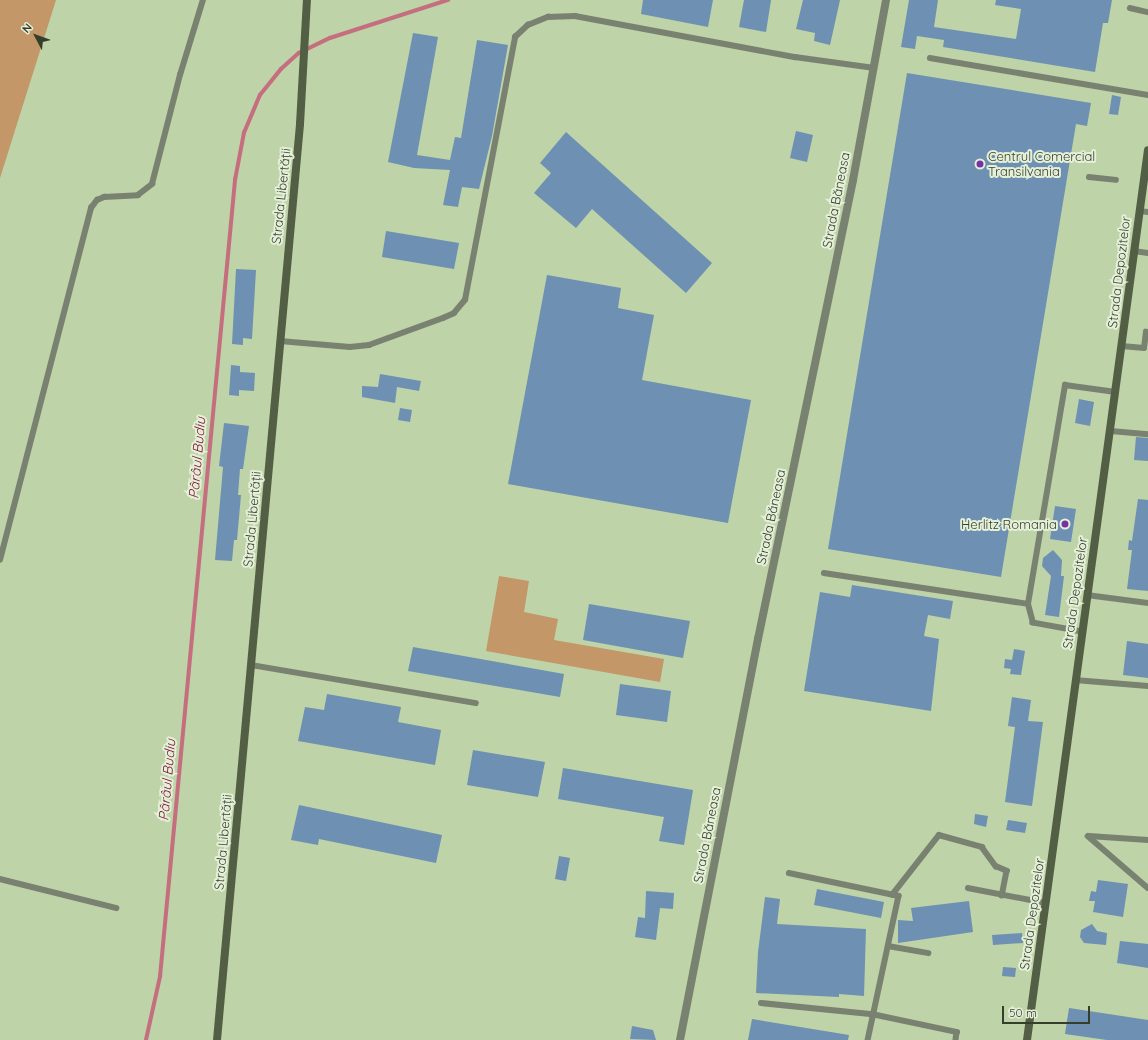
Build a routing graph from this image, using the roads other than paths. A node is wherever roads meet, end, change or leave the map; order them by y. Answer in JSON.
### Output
{"nodes":[{"id":1,"x":203,"y":0,"type":"edge"},
{"id":2,"x":307,"y":0,"type":"edge"},
{"id":3,"x":886,"y":0,"type":"edge"},
{"id":4,"x":1130,"y":8,"type":"dead end"},
{"id":5,"x":1148,"y":12,"type":"edge"},
{"id":6,"x":930,"y":58,"type":"dead end"},
{"id":7,"x":874,"y":68,"type":"junction"},
{"id":8,"x":1148,"y":95,"type":"edge"},
{"id":9,"x":1148,"y":150,"type":"edge"},
{"id":10,"x":1089,"y":177,"type":"dead end"},
{"id":11,"x":1116,"y":180,"type":"dead end"},
{"id":12,"x":1144,"y":211,"type":"edge"},
{"id":13,"x":1134,"y":251,"type":"junction"},
{"id":14,"x":1148,"y":253,"type":"edge"},
{"id":15,"x":1148,"y":332,"type":"edge"},
{"id":16,"x":280,"y":341,"type":"junction"},
{"id":17,"x":1122,"y":346,"type":"junction"},
{"id":18,"x":1116,"y":392,"type":"junction"},
{"id":19,"x":1111,"y":431,"type":"junction"},
{"id":20,"x":1148,"y":434,"type":"edge"},
{"id":21,"x":0,"y":560,"type":"edge"},
{"id":22,"x":824,"y":573,"type":"dead end"},
{"id":23,"x":1087,"y":595,"type":"junction"},
{"id":24,"x":1028,"y":604,"type":"junction"},
{"id":25,"x":1148,"y":604,"type":"edge"},
{"id":26,"x":1082,"y":632,"type":"junction"},
{"id":27,"x":251,"y":665,"type":"junction"},
{"id":28,"x":1075,"y":680,"type":"junction"},
{"id":29,"x":1148,"y":686,"type":"edge"},
{"id":30,"x":476,"y":703,"type":"dead end"},
{"id":31,"x":1148,"y":840,"type":"edge"},
{"id":32,"x":789,"y":873,"type":"dead end"},
{"id":33,"x":0,"y":879,"type":"edge"},
{"id":34,"x":968,"y":888,"type":"dead end"},
{"id":35,"x":1148,"y":888,"type":"edge"},
{"id":36,"x":892,"y":895,"type":"junction"},
{"id":37,"x":1002,"y":896,"type":"junction"},
{"id":38,"x":1046,"y":903,"type":"junction"},
{"id":39,"x":116,"y":908,"type":"dead end"},
{"id":40,"x":888,"y":946,"type":"junction"},
{"id":41,"x":928,"y":953,"type":"dead end"},
{"id":42,"x":761,"y":1003,"type":"dead end"},
{"id":43,"x":872,"y":1014,"type":"junction"},
{"id":44,"x":217,"y":1040,"type":"edge"},
{"id":45,"x":680,"y":1040,"type":"edge"},
{"id":46,"x":868,"y":1040,"type":"edge"},
{"id":47,"x":956,"y":1040,"type":"edge"},
{"id":48,"x":1028,"y":1040,"type":"edge"}],
"edges":[{"from":1,"to":21,"type":"lane"},
{"from":2,"to":16,"type":"main road","name":"Strada Libertății"},
{"from":3,"to":7,"type":"street","name":"Strada Băneasa"},
{"from":4,"to":5,"type":"lane"},
{"from":6,"to":8,"type":"lane"},
{"from":7,"to":16,"type":"lane"},
{"from":7,"to":45,"type":"street","name":"Strada Băneasa"},
{"from":9,"to":12,"type":"main road","name":"Strada Depozitelor"},
{"from":10,"to":11,"type":"lane"},
{"from":12,"to":13,"type":"main road","name":"Strada Depozitelor"},
{"from":13,"to":14,"type":"lane"},
{"from":13,"to":17,"type":"main road","name":"Strada Depozitelor"},
{"from":15,"to":17,"type":"lane"},
{"from":16,"to":27,"type":"main road","name":"Strada Libertății"},
{"from":17,"to":18,"type":"main road","name":"Strada Depozitelor"},
{"from":18,"to":19,"type":"main road","name":"Strada Depozitelor"},
{"from":18,"to":24,"type":"lane"},
{"from":19,"to":20,"type":"lane"},
{"from":19,"to":23,"type":"main road","name":"Strada Depozitelor"},
{"from":22,"to":24,"type":"lane"},
{"from":23,"to":25,"type":"lane"},
{"from":23,"to":26,"type":"main road","name":"Strada Depozitelor"},
{"from":24,"to":26,"type":"lane"},
{"from":26,"to":28,"type":"main road","name":"Strada Depozitelor"},
{"from":27,"to":30,"type":"lane"},
{"from":27,"to":44,"type":"main road","name":"Strada Libertății"},
{"from":28,"to":29,"type":"lane"},
{"from":28,"to":38,"type":"main road","name":"Strada Depozitelor"},
{"from":31,"to":35,"type":"lane"},
{"from":32,"to":36,"type":"lane"},
{"from":33,"to":39,"type":"lane"},
{"from":34,"to":37,"type":"lane"},
{"from":36,"to":37,"type":"lane"},
{"from":36,"to":40,"type":"lane"},
{"from":37,"to":38,"type":"lane"},
{"from":38,"to":48,"type":"main road","name":"Strada Depozitelor"},
{"from":40,"to":41,"type":"lane"},
{"from":40,"to":43,"type":"lane"},
{"from":42,"to":43,"type":"lane"},
{"from":43,"to":46,"type":"lane"},
{"from":43,"to":47,"type":"lane"}]}
